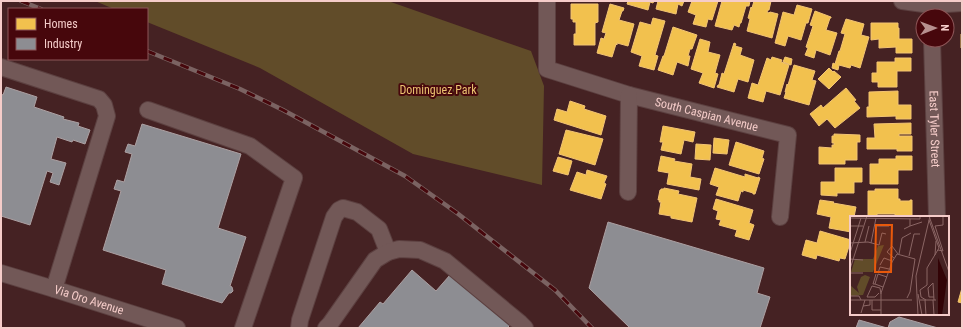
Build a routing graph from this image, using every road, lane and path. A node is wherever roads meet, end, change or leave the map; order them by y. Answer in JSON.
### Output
{"nodes":[{"id":1,"x":547,"y":1,"type":"edge"},
{"id":2,"x":902,"y":1,"type":"edge"},
{"id":3,"x":962,"y":4,"type":"edge"},
{"id":4,"x":925,"y":8,"type":"edge"},
{"id":5,"x":941,"y":8,"type":"edge"},
{"id":6,"x":932,"y":48,"type":"edge"},
{"id":7,"x":1,"y":67,"type":"edge"},
{"id":8,"x":629,"y":95,"type":"junction"},
{"id":9,"x":148,"y":110,"type":"dead end"},
{"id":10,"x":628,"y":192,"type":"dead end"},
{"id":11,"x":937,"y":216,"type":"edge"},
{"id":12,"x":780,"y":217,"type":"dead end"},
{"id":13,"x":388,"y":252,"type":"junction"},
{"id":14,"x":1,"y":273,"type":"edge"},
{"id":15,"x":54,"y":289,"type":"junction"},
{"id":16,"x":177,"y":328,"type":"edge"},
{"id":17,"x":243,"y":328,"type":"edge"},
{"id":18,"x":299,"y":328,"type":"edge"},
{"id":19,"x":326,"y":328,"type":"edge"},
{"id":20,"x":525,"y":328,"type":"edge"}],
"edges":[{"from":1,"to":8,"type":"street","name":"South Caspian Avenue"},
{"from":2,"to":4,"type":"street"},
{"from":3,"to":5,"type":"street"},
{"from":6,"to":11,"type":"street","name":"East Tyler Street"},
{"from":7,"to":15,"type":"street"},
{"from":8,"to":10,"type":"street"},
{"from":8,"to":12,"type":"street","name":"South Caspian Avenue"},
{"from":9,"to":17,"type":"street"},
{"from":13,"to":18,"type":"street"},
{"from":13,"to":19,"type":"street"},
{"from":13,"to":20,"type":"street"},
{"from":14,"to":15,"type":"street","name":"Via Oro Avenue"},
{"from":15,"to":16,"type":"street","name":"Via Oro Avenue"}]}
